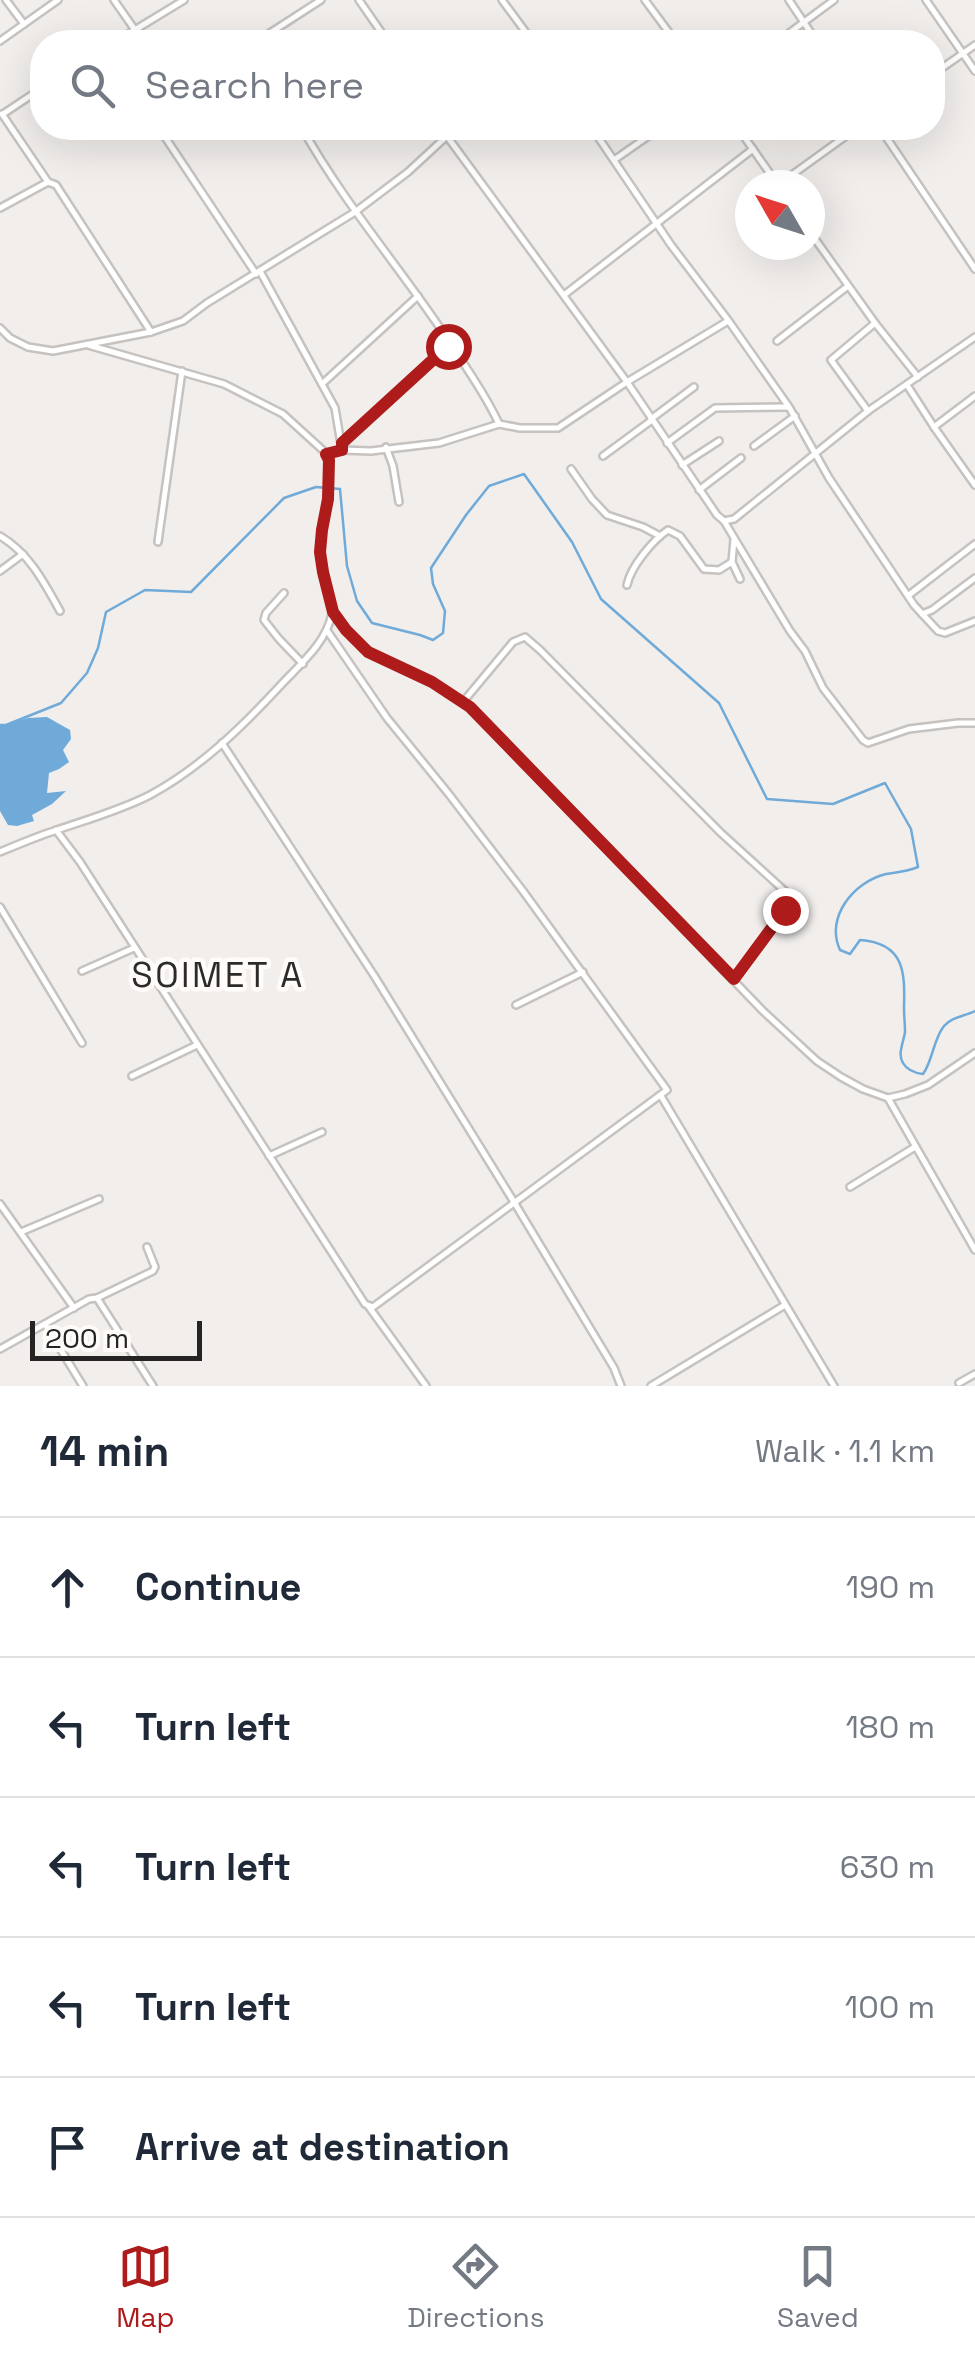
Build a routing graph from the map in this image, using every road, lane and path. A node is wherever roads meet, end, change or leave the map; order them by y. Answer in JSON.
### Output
{"nodes":[{"id":1,"x":6,"y":0,"type":"edge"},
{"id":2,"x":58,"y":0,"type":"edge"},
{"id":3,"x":114,"y":0,"type":"edge"},
{"id":4,"x":184,"y":0,"type":"edge"},
{"id":5,"x":320,"y":0,"type":"edge"},
{"id":6,"x":359,"y":0,"type":"edge"},
{"id":7,"x":502,"y":0,"type":"edge"},
{"id":8,"x":645,"y":0,"type":"edge"},
{"id":9,"x":789,"y":0,"type":"edge"},
{"id":10,"x":834,"y":0,"type":"edge"},
{"id":11,"x":926,"y":0,"type":"edge"},
{"id":12,"x":804,"y":22,"type":"junction"},
{"id":13,"x":24,"y":24,"type":"junction"},
{"id":14,"x":135,"y":30,"type":"joint"},
{"id":15,"x":274,"y":30,"type":"edge"},
{"id":16,"x":380,"y":30,"type":"edge"},
{"id":17,"x":524,"y":30,"type":"edge"},
{"id":18,"x":667,"y":30,"type":"edge"},
{"id":19,"x":793,"y":30,"type":"edge"},
{"id":20,"x":810,"y":30,"type":"edge"},
{"id":21,"x":0,"y":41,"type":"edge"},
{"id":22,"x":975,"y":45,"type":"edge"},
{"id":23,"x":963,"y":54,"type":"junction"},
{"id":24,"x":945,"y":66,"type":"edge"},
{"id":25,"x":975,"y":71,"type":"edge"},
{"id":26,"x":30,"y":96,"type":"edge"},
{"id":27,"x":1,"y":114,"type":"edge"},
{"id":28,"x":167,"y":140,"type":"edge"},
{"id":29,"x":309,"y":140,"type":"edge"},
{"id":30,"x":442,"y":140,"type":"edge"},
{"id":31,"x":449,"y":140,"type":"edge"},
{"id":32,"x":600,"y":140,"type":"edge"},
{"id":33,"x":643,"y":140,"type":"edge"},
{"id":34,"x":747,"y":140,"type":"edge"},
{"id":35,"x":840,"y":140,"type":"edge"},
{"id":36,"x":888,"y":140,"type":"edge"},
{"id":37,"x":753,"y":149,"type":"junction"},
{"id":38,"x":614,"y":160,"type":"junction"},
{"id":39,"x":48,"y":182,"type":"junction"},
{"id":40,"x":0,"y":208,"type":"edge"},
{"id":41,"x":355,"y":212,"type":"junction"},
{"id":42,"x":657,"y":223,"type":"junction"},
{"id":43,"x":825,"y":253,"type":"edge"},
{"id":44,"x":975,"y":270,"type":"edge"},
{"id":45,"x":258,"y":273,"type":"junction"},
{"id":46,"x":848,"y":286,"type":"junction"},
{"id":47,"x":418,"y":296,"type":"junction"},
{"id":48,"x":564,"y":296,"type":"junction"},
{"id":49,"x":728,"y":320,"type":"junction"},
{"id":50,"x":875,"y":322,"type":"junction"},
{"id":51,"x":0,"y":328,"type":"edge"},
{"id":52,"x":150,"y":332,"type":"junction"},
{"id":53,"x":975,"y":337,"type":"edge"},
{"id":54,"x":777,"y":341,"type":"dead end"},
{"id":55,"x":450,"y":343,"type":"junction"},
{"id":56,"x":88,"y":345,"type":"junction"},
{"id":57,"x":182,"y":371,"type":"junction"},
{"id":58,"x":918,"y":377,"type":"junction"},
{"id":59,"x":627,"y":382,"type":"junction"},
{"id":60,"x":322,"y":384,"type":"junction"},
{"id":61,"x":907,"y":385,"type":"junction"},
{"id":62,"x":694,"y":387,"type":"dead end"},
{"id":63,"x":975,"y":396,"type":"edge"},
{"id":64,"x":789,"y":407,"type":"junction"},
{"id":65,"x":868,"y":411,"type":"junction"},
{"id":66,"x":794,"y":416,"type":"junction"},
{"id":67,"x":652,"y":420,"type":"junction"},
{"id":68,"x":498,"y":424,"type":"junction"},
{"id":69,"x":934,"y":428,"type":"junction"},
{"id":70,"x":718,"y":441,"type":"dead end"},
{"id":71,"x":667,"y":443,"type":"junction"},
{"id":72,"x":342,"y":446,"type":"junction"},
{"id":73,"x":754,"y":446,"type":"dead end"},
{"id":74,"x":386,"y":447,"type":"junction"},
{"id":75,"x":815,"y":453,"type":"junction"},
{"id":76,"x":326,"y":454,"type":"junction"},
{"id":77,"x":602,"y":456,"type":"dead end"},
{"id":78,"x":741,"y":458,"type":"dead end"},
{"id":79,"x":682,"y":465,"type":"junction"},
{"id":80,"x":571,"y":468,"type":"dead end"},
{"id":81,"x":975,"y":485,"type":"edge"},
{"id":82,"x":699,"y":490,"type":"junction"},
{"id":83,"x":400,"y":502,"type":"dead end"},
{"id":84,"x":724,"y":521,"type":"junction"},
{"id":85,"x":0,"y":536,"type":"edge"},
{"id":86,"x":660,"y":536,"type":"junction"},
{"id":87,"x":734,"y":539,"type":"junction"},
{"id":88,"x":158,"y":542,"type":"dead end"},
{"id":89,"x":975,"y":544,"type":"edge"},
{"id":90,"x":23,"y":554,"type":"junction"},
{"id":91,"x":732,"y":562,"type":"junction"},
{"id":92,"x":0,"y":572,"type":"edge"},
{"id":93,"x":975,"y":578,"type":"edge"},
{"id":94,"x":740,"y":579,"type":"dead end"},
{"id":95,"x":627,"y":585,"type":"dead end"},
{"id":96,"x":284,"y":592,"type":"dead end"},
{"id":97,"x":909,"y":595,"type":"junction"},
{"id":98,"x":60,"y":611,"type":"dead end"},
{"id":99,"x":333,"y":612,"type":"junction"},
{"id":100,"x":922,"y":614,"type":"junction"},
{"id":101,"x":975,"y":621,"type":"edge"},
{"id":102,"x":328,"y":632,"type":"junction"},
{"id":103,"x":303,"y":664,"type":"junction"},
{"id":104,"x":463,"y":702,"type":"junction"},
{"id":105,"x":975,"y":723,"type":"edge"},
{"id":106,"x":222,"y":744,"type":"junction"},
{"id":107,"x":56,"y":830,"type":"junction"},
{"id":108,"x":0,"y":852,"type":"edge"},
{"id":109,"x":0,"y":907,"type":"edge"},
{"id":110,"x":134,"y":948,"type":"junction"},
{"id":111,"x":82,"y":971,"type":"dead end"},
{"id":112,"x":583,"y":972,"type":"junction"},
{"id":113,"x":734,"y":979,"type":"junction"},
{"id":114,"x":516,"y":1005,"type":"dead end"},
{"id":115,"x":82,"y":1043,"type":"dead end"},
{"id":116,"x":198,"y":1044,"type":"junction"},
{"id":117,"x":975,"y":1053,"type":"edge"},
{"id":118,"x":132,"y":1076,"type":"dead end"},
{"id":119,"x":661,"y":1096,"type":"junction"},
{"id":120,"x":888,"y":1098,"type":"junction"},
{"id":121,"x":322,"y":1132,"type":"dead end"},
{"id":122,"x":915,"y":1147,"type":"junction"},
{"id":123,"x":269,"y":1156,"type":"junction"},
{"id":124,"x":850,"y":1187,"type":"dead end"},
{"id":125,"x":99,"y":1198,"type":"dead end"},
{"id":126,"x":514,"y":1202,"type":"junction"},
{"id":127,"x":0,"y":1204,"type":"edge"},
{"id":128,"x":21,"y":1232,"type":"junction"},
{"id":129,"x":148,"y":1247,"type":"dead end"},
{"id":130,"x":975,"y":1250,"type":"edge"},
{"id":131,"x":97,"y":1298,"type":"junction"},
{"id":132,"x":786,"y":1304,"type":"junction"},
{"id":133,"x":368,"y":1306,"type":"junction"},
{"id":134,"x":74,"y":1308,"type":"junction"},
{"id":135,"x":46,"y":1324,"type":"junction"},
{"id":136,"x":0,"y":1350,"type":"edge"},
{"id":137,"x":975,"y":1374,"type":"edge"},
{"id":138,"x":959,"y":1383,"type":"dead end"},
{"id":139,"x":83,"y":1386,"type":"edge"},
{"id":140,"x":154,"y":1386,"type":"edge"},
{"id":141,"x":426,"y":1386,"type":"edge"},
{"id":142,"x":620,"y":1386,"type":"edge"},
{"id":143,"x":651,"y":1386,"type":"edge"},
{"id":144,"x":834,"y":1386,"type":"edge"}],
"edges":[{"from":1,"to":13,"type":"street"},
{"from":2,"to":13,"type":"street"},
{"from":3,"to":14,"type":"street"},
{"from":4,"to":14,"type":"street"},
{"from":5,"to":15,"type":"street"},
{"from":6,"to":16,"type":"street"},
{"from":7,"to":17,"type":"street"},
{"from":8,"to":18,"type":"street"},
{"from":9,"to":12,"type":"street"},
{"from":10,"to":12,"type":"street"},
{"from":11,"to":23,"type":"street"},
{"from":12,"to":19,"type":"street"},
{"from":12,"to":20,"type":"street"},
{"from":13,"to":21,"type":"street"},
{"from":22,"to":23,"type":"street"},
{"from":23,"to":24,"type":"street"},
{"from":23,"to":25,"type":"street"},
{"from":26,"to":27,"type":"street"},
{"from":27,"to":39,"type":"street"},
{"from":28,"to":45,"type":"street"},
{"from":29,"to":41,"type":"street"},
{"from":30,"to":41,"type":"street"},
{"from":31,"to":48,"type":"street"},
{"from":32,"to":38,"type":"street"},
{"from":33,"to":38,"type":"street"},
{"from":34,"to":37,"type":"street"},
{"from":35,"to":37,"type":"street"},
{"from":36,"to":44,"type":"street"},
{"from":37,"to":42,"type":"street"},
{"from":38,"to":42,"type":"street"},
{"from":39,"to":40,"type":"street"},
{"from":39,"to":52,"type":"street"},
{"from":41,"to":45,"type":"street"},
{"from":41,"to":47,"type":"street"},
{"from":42,"to":48,"type":"street"},
{"from":42,"to":49,"type":"street"},
{"from":43,"to":46,"type":"street"},
{"from":45,"to":52,"type":"street"},
{"from":45,"to":60,"type":"street"},
{"from":46,"to":50,"type":"street"},
{"from":46,"to":54,"type":"street"},
{"from":47,"to":55,"type":"street"},
{"from":47,"to":60,"type":"street"},
{"from":48,"to":59,"type":"street"},
{"from":49,"to":59,"type":"street"},
{"from":49,"to":64,"type":"street"},
{"from":50,"to":58,"type":"street"},
{"from":50,"to":65,"type":"street"},
{"from":51,"to":56,"type":"street"},
{"from":52,"to":56,"type":"street"},
{"from":53,"to":58,"type":"street"},
{"from":55,"to":68,"type":"street"},
{"from":55,"to":72,"type":"street"},
{"from":56,"to":57,"type":"street"},
{"from":57,"to":76,"type":"street"},
{"from":57,"to":88,"type":"street"},
{"from":58,"to":61,"type":"street"},
{"from":59,"to":67,"type":"street"},
{"from":59,"to":68,"type":"street"},
{"from":60,"to":72,"type":"street"},
{"from":61,"to":65,"type":"street"},
{"from":61,"to":69,"type":"street"},
{"from":62,"to":67,"type":"street"},
{"from":63,"to":69,"type":"street"},
{"from":64,"to":66,"type":"street"},
{"from":64,"to":71,"type":"street"},
{"from":65,"to":75,"type":"street"},
{"from":66,"to":73,"type":"street"},
{"from":66,"to":75,"type":"street"},
{"from":67,"to":71,"type":"street"},
{"from":67,"to":77,"type":"street"},
{"from":68,"to":74,"type":"street"},
{"from":69,"to":81,"type":"street"},
{"from":70,"to":79,"type":"street"},
{"from":71,"to":79,"type":"street"},
{"from":72,"to":74,"type":"street"},
{"from":72,"to":76,"type":"street"},
{"from":74,"to":83,"type":"street"},
{"from":75,"to":84,"type":"street"},
{"from":75,"to":97,"type":"street"},
{"from":76,"to":99,"type":"street"},
{"from":78,"to":82,"type":"street"},
{"from":79,"to":82,"type":"street"},
{"from":80,"to":86,"type":"street"},
{"from":82,"to":84,"type":"street"},
{"from":84,"to":87,"type":"street"},
{"from":85,"to":90,"type":"street"},
{"from":86,"to":91,"type":"street"},
{"from":86,"to":95,"type":"street"},
{"from":87,"to":91,"type":"street"},
{"from":87,"to":105,"type":"street"},
{"from":89,"to":97,"type":"street"},
{"from":90,"to":92,"type":"street"},
{"from":90,"to":98,"type":"street"},
{"from":91,"to":94,"type":"street"},
{"from":93,"to":100,"type":"street"},
{"from":96,"to":103,"type":"street"},
{"from":97,"to":100,"type":"street"},
{"from":99,"to":102,"type":"street"},
{"from":99,"to":104,"type":"street"},
{"from":100,"to":101,"type":"street"},
{"from":102,"to":103,"type":"street"},
{"from":102,"to":112,"type":"street"},
{"from":103,"to":106,"type":"street"},
{"from":104,"to":113,"type":"street"},
{"from":104,"to":113,"type":"street"},
{"from":106,"to":107,"type":"street"},
{"from":106,"to":126,"type":"street"},
{"from":107,"to":108,"type":"street"},
{"from":107,"to":110,"type":"street"},
{"from":109,"to":115,"type":"street"},
{"from":110,"to":111,"type":"street"},
{"from":110,"to":116,"type":"street"},
{"from":112,"to":114,"type":"street"},
{"from":112,"to":119,"type":"street"},
{"from":113,"to":120,"type":"street"},
{"from":116,"to":118,"type":"street"},
{"from":116,"to":123,"type":"street"},
{"from":117,"to":120,"type":"street"},
{"from":119,"to":126,"type":"street"},
{"from":119,"to":132,"type":"street"},
{"from":120,"to":122,"type":"street"},
{"from":121,"to":123,"type":"street"},
{"from":122,"to":124,"type":"street"},
{"from":122,"to":130,"type":"street"},
{"from":123,"to":133,"type":"street"},
{"from":125,"to":128,"type":"street"},
{"from":126,"to":133,"type":"street"},
{"from":126,"to":142,"type":"street"},
{"from":127,"to":128,"type":"street"},
{"from":128,"to":134,"type":"street"},
{"from":129,"to":131,"type":"street"},
{"from":131,"to":134,"type":"street"},
{"from":131,"to":140,"type":"street"},
{"from":132,"to":143,"type":"street"},
{"from":132,"to":144,"type":"street"},
{"from":133,"to":141,"type":"street"},
{"from":134,"to":135,"type":"street"},
{"from":135,"to":136,"type":"street"},
{"from":135,"to":139,"type":"street"},
{"from":137,"to":138,"type":"street"}]}
